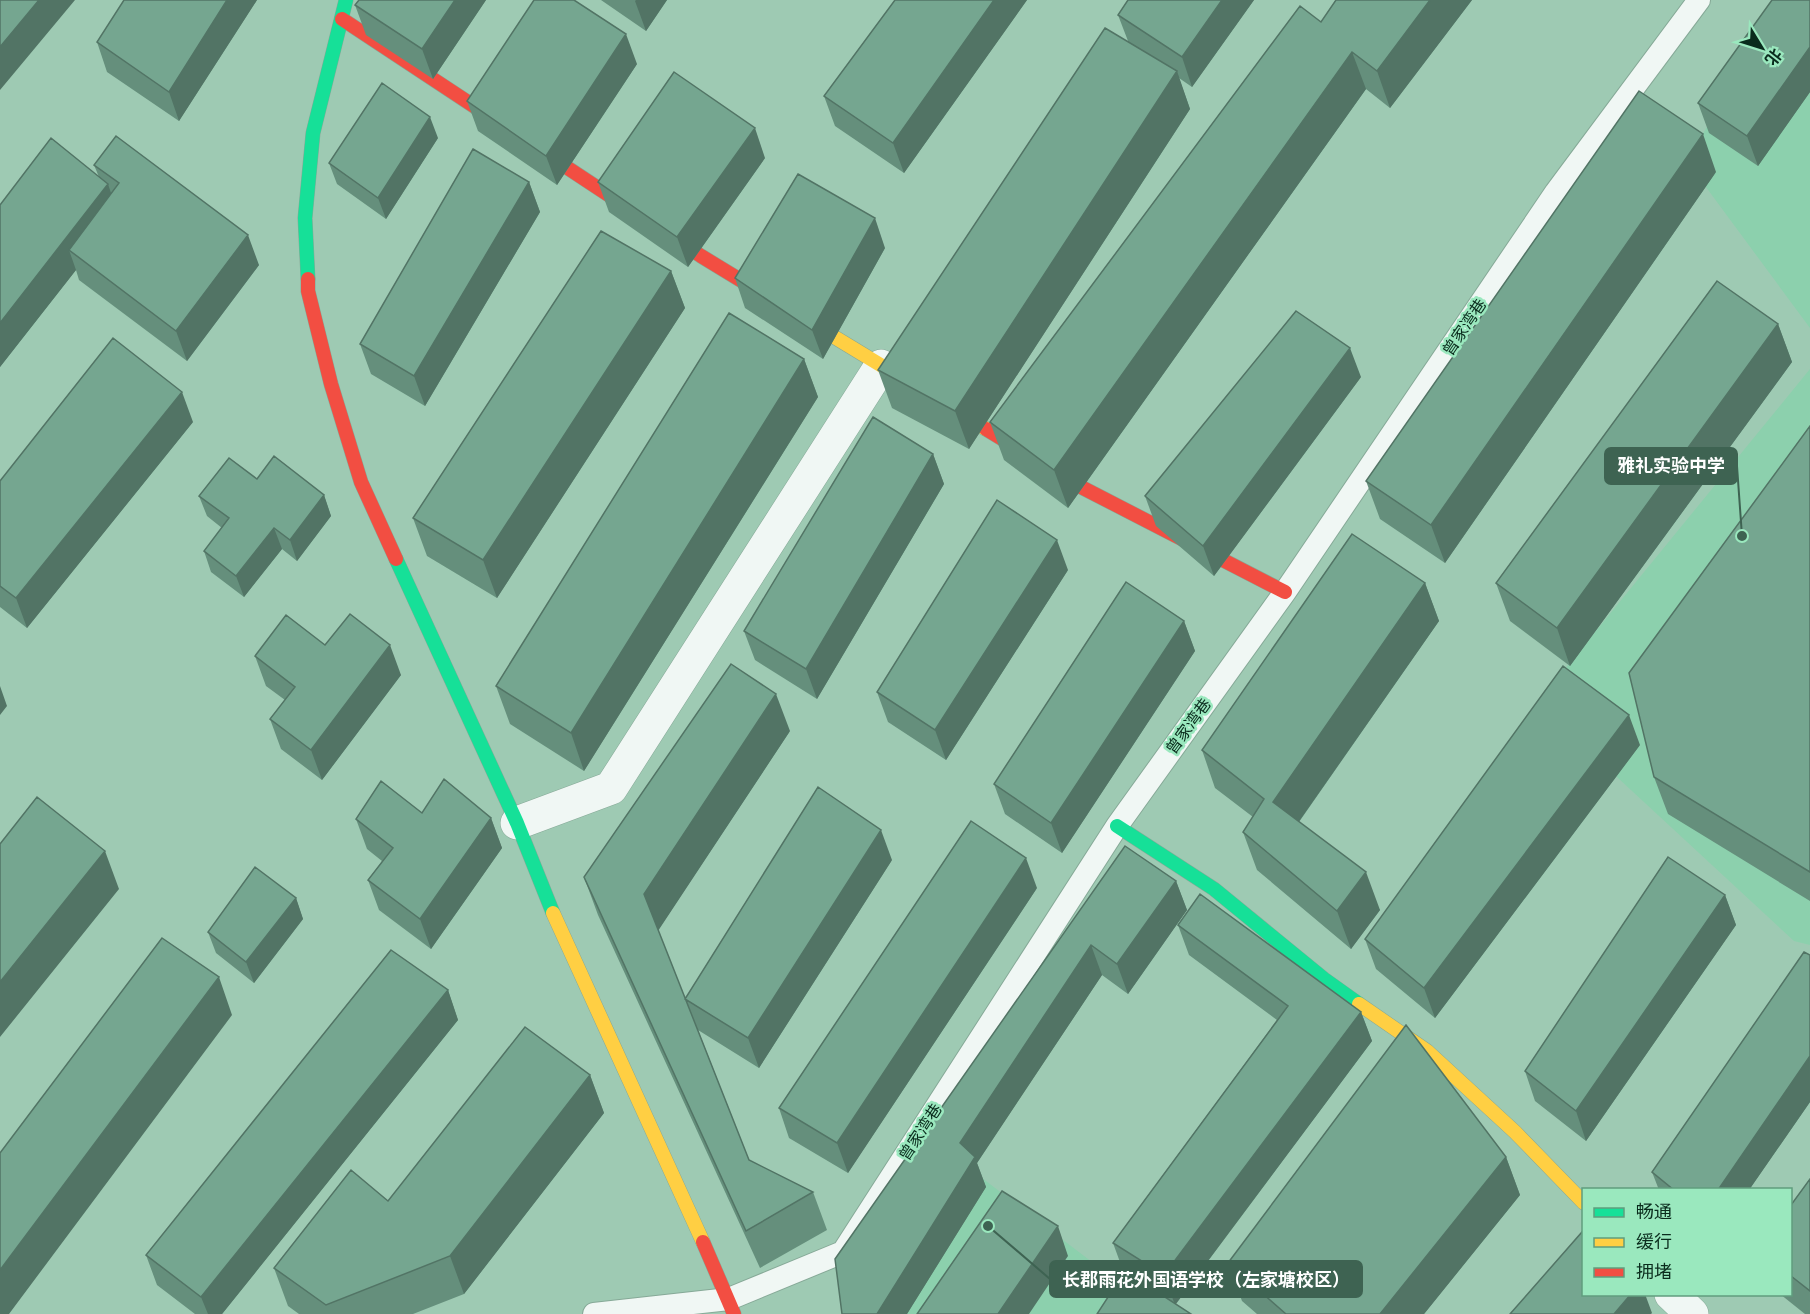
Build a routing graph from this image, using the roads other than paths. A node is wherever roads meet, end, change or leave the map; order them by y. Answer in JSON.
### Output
{"nodes":[{"id":1,"x":346,"y":0,"type":"edge"},
{"id":2,"x":1699,"y":0,"type":"edge"},
{"id":3,"x":342,"y":19,"type":"junction"},
{"id":4,"x":881,"y":366,"type":"junction"},
{"id":5,"x":1285,"y":592,"type":"junction"},
{"id":6,"x":517,"y":823,"type":"junction"},
{"id":7,"x":1116,"y":826,"type":"junction"},
{"id":8,"x":1582,"y":1201,"type":"edge"},
{"id":9,"x":1673,"y":1296,"type":"edge"},
{"id":10,"x":732,"y":1306,"type":"edge"},
{"id":11,"x":594,"y":1314,"type":"edge"},
{"id":12,"x":1692,"y":1314,"type":"edge"}],
"edges":[{"from":1,"to":3,"type":"street"},
{"from":2,"to":5,"type":"lane","name":"曾家湾巷"},
{"from":3,"to":4,"type":"street"},
{"from":3,"to":6,"type":"street"},
{"from":4,"to":5,"type":"street"},
{"from":4,"to":6,"type":"street"},
{"from":5,"to":7,"type":"lane","name":"曾家湾巷"},
{"from":6,"to":10,"type":"street"},
{"from":7,"to":8,"type":"street"},
{"from":7,"to":10,"type":"lane","name":"曾家湾巷"},
{"from":9,"to":12,"type":"street"},
{"from":10,"to":11,"type":"lane","name":"曾家湾巷"}]}
